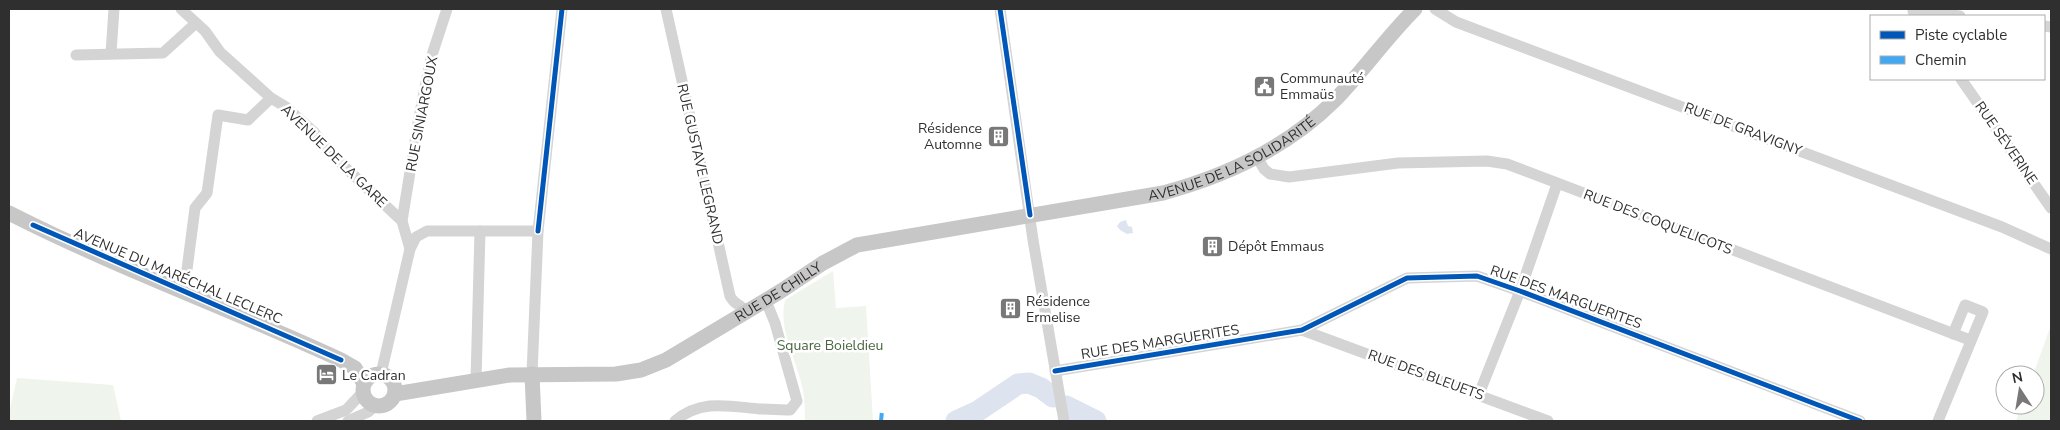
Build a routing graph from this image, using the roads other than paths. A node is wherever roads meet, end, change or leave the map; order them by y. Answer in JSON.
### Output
{"nodes":[{"id":1,"x":114,"y":9,"type":"edge"},
{"id":2,"x":181,"y":9,"type":"edge"},
{"id":3,"x":447,"y":9,"type":"edge"},
{"id":4,"x":562,"y":9,"type":"edge"},
{"id":5,"x":666,"y":9,"type":"edge"},
{"id":6,"x":1000,"y":9,"type":"edge"},
{"id":7,"x":1440,"y":10,"type":"edge"},
{"id":8,"x":1407,"y":12,"type":"edge"},
{"id":9,"x":1914,"y":12,"type":"edge"},
{"id":10,"x":1948,"y":15,"type":"edge"},
{"id":11,"x":196,"y":22,"type":"junction"},
{"id":12,"x":111,"y":53,"type":"junction"},
{"id":13,"x":76,"y":55,"type":"dead end"},
{"id":14,"x":1962,"y":80,"type":"edge"},
{"id":15,"x":271,"y":98,"type":"junction"},
{"id":16,"x":1257,"y":157,"type":"junction"},
{"id":17,"x":1557,"y":184,"type":"junction"},
{"id":18,"x":2051,"y":208,"type":"edge"},
{"id":19,"x":9,"y":213,"type":"edge"},
{"id":20,"x":1030,"y":215,"type":"junction"},
{"id":21,"x":402,"y":221,"type":"junction"},
{"id":22,"x":9,"y":222,"type":"edge"},
{"id":23,"x":33,"y":225,"type":"junction"},
{"id":24,"x":480,"y":231,"type":"junction"},
{"id":25,"x":538,"y":231,"type":"junction"},
{"id":26,"x":410,"y":249,"type":"junction"},
{"id":27,"x":2051,"y":249,"type":"edge"},
{"id":28,"x":182,"y":290,"type":"junction"},
{"id":29,"x":1520,"y":291,"type":"junction"},
{"id":30,"x":766,"y":301,"type":"junction"},
{"id":31,"x":747,"y":312,"type":"junction"},
{"id":32,"x":1302,"y":330,"type":"junction"},
{"id":33,"x":1953,"y":334,"type":"junction"},
{"id":34,"x":1970,"y":340,"type":"junction"},
{"id":35,"x":1055,"y":371,"type":"junction"},
{"id":36,"x":532,"y":374,"type":"junction"},
{"id":37,"x":476,"y":380,"type":"junction"},
{"id":38,"x":371,"y":381,"type":"junction"},
{"id":39,"x":395,"y":394,"type":"junction"},
{"id":40,"x":1479,"y":394,"type":"junction"},
{"id":41,"x":376,"y":405,"type":"junction"},
{"id":42,"x":317,"y":421,"type":"edge"},
{"id":43,"x":348,"y":421,"type":"edge"},
{"id":44,"x":534,"y":421,"type":"edge"},
{"id":45,"x":675,"y":421,"type":"edge"},
{"id":46,"x":1064,"y":421,"type":"edge"},
{"id":47,"x":1548,"y":421,"type":"edge"},
{"id":48,"x":1860,"y":421,"type":"edge"},
{"id":49,"x":1938,"y":421,"type":"edge"}],
"edges":[{"from":1,"to":12,"type":"street"},
{"from":2,"to":11,"type":"street","name":"AVENUE DE LA GARE"},
{"from":3,"to":21,"type":"street","name":"RUE SINIARGOUX"},
{"from":4,"to":25,"type":"street"},
{"from":5,"to":31,"type":"street","name":"RUE GUSTAVE LEGRAND"},
{"from":6,"to":20,"type":"street"},
{"from":7,"to":27,"type":"street","name":"RUE DE GRAVIGNY"},
{"from":8,"to":16,"type":"main road","name":"AVENUE DE LA SOLIDARITÉ"},
{"from":9,"to":10,"type":"street"},
{"from":11,"to":12,"type":"street"},
{"from":11,"to":15,"type":"street","name":"AVENUE DE LA GARE"},
{"from":12,"to":13,"type":"street"},
{"from":14,"to":18,"type":"street","name":"RUE SÉVERINE"},
{"from":15,"to":21,"type":"street","name":"AVENUE DE LA GARE"},
{"from":15,"to":28,"type":"street"},
{"from":16,"to":17,"type":"street","name":"RUE DES COQUELICOTS"},
{"from":16,"to":20,"type":"main road","name":"AVENUE DE LA SOLIDARITÉ"},
{"from":17,"to":29,"type":"street"},
{"from":17,"to":33,"type":"street","name":"RUE DES COQUELICOTS"},
{"from":19,"to":23,"type":"main road"},
{"from":20,"to":30,"type":"main road","name":"RUE DE CHILLY"},
{"from":20,"to":35,"type":"street"},
{"from":21,"to":26,"type":"street"},
{"from":22,"to":23,"type":"street","name":"AVENUE DU MARÉCHAL LECLERC"},
{"from":23,"to":28,"type":"main road","name":"AVENUE DU MARÉCHAL LECLERC"},
{"from":24,"to":25,"type":"street"},
{"from":24,"to":26,"type":"street"},
{"from":24,"to":37,"type":"street"},
{"from":25,"to":36,"type":"street"},
{"from":26,"to":38,"type":"street"},
{"from":28,"to":38,"type":"main road","name":"AVENUE DU MARÉCHAL LECLERC"},
{"from":29,"to":32,"type":"street","name":"RUE DES MARGUERITES"},
{"from":29,"to":40,"type":"street"},
{"from":29,"to":48,"type":"street","name":"RUE DES MARGUERITES"},
{"from":30,"to":31,"type":"main road","name":"RUE DE CHILLY"},
{"from":30,"to":45,"type":"street"},
{"from":31,"to":36,"type":"main road","name":"RUE DE CHILLY"},
{"from":32,"to":35,"type":"street","name":"RUE DES MARGUERITES"},
{"from":32,"to":40,"type":"street","name":"RUE DES BLEUETS"},
{"from":33,"to":34,"type":"street","name":"RUE DES COQUELICOTS"},
{"from":33,"to":34,"type":"street"},
{"from":34,"to":49,"type":"street"},
{"from":35,"to":46,"type":"street"},
{"from":36,"to":37,"type":"main road"},
{"from":36,"to":44,"type":"main road"},
{"from":37,"to":39,"type":"main road"},
{"from":38,"to":39,"type":"main road"},
{"from":38,"to":41,"type":"main road"},
{"from":38,"to":42,"type":"street"},
{"from":39,"to":41,"type":"main road"},
{"from":40,"to":47,"type":"street","name":"RUE DES BLEUETS"},
{"from":41,"to":43,"type":"street"}]}
